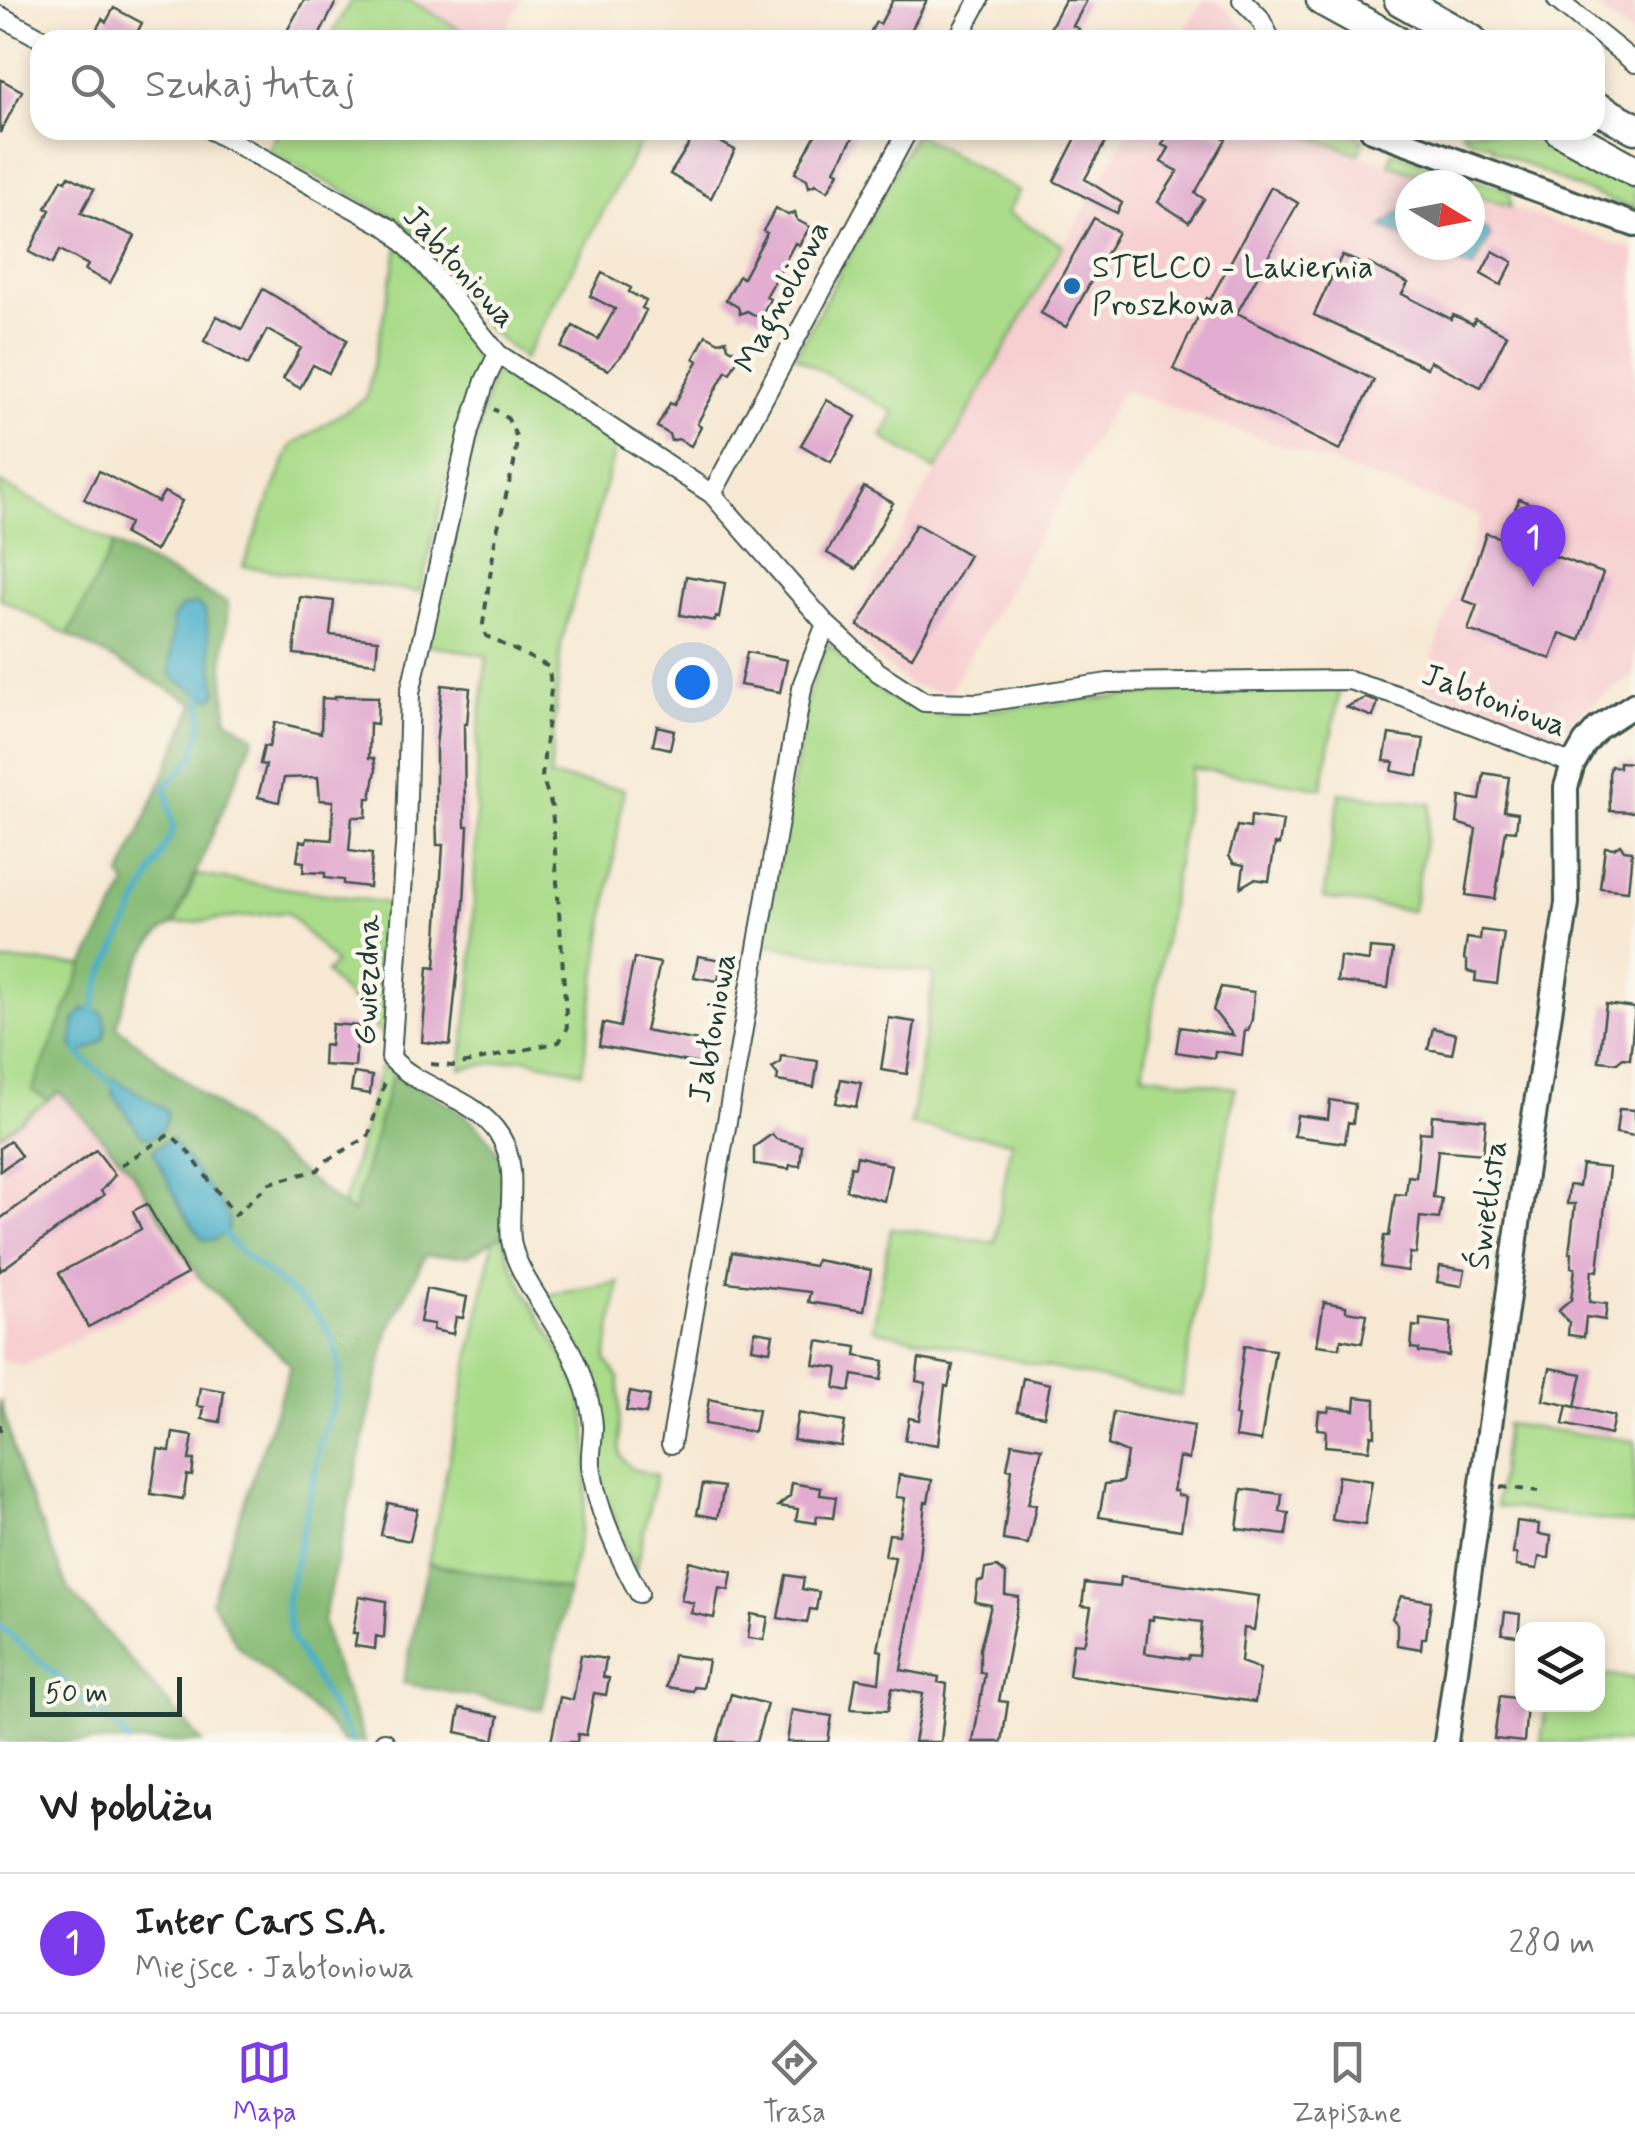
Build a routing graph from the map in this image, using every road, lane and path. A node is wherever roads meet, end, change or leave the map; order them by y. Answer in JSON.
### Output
{"nodes":[{"id":1,"x":979,"y":0,"type":"edge"},
{"id":2,"x":1242,"y":0,"type":"edge"},
{"id":3,"x":1322,"y":0,"type":"edge"},
{"id":4,"x":1402,"y":0,"type":"edge"},
{"id":5,"x":1556,"y":0,"type":"edge"},
{"id":6,"x":0,"y":16,"type":"edge"},
{"id":7,"x":962,"y":30,"type":"edge"},
{"id":8,"x":1266,"y":30,"type":"edge"},
{"id":9,"x":1373,"y":30,"type":"edge"},
{"id":10,"x":1390,"y":30,"type":"edge"},
{"id":11,"x":1454,"y":30,"type":"edge"},
{"id":12,"x":1593,"y":30,"type":"edge"},
{"id":13,"x":30,"y":32,"type":"edge"},
{"id":14,"x":1605,"y":40,"type":"edge"},
{"id":15,"x":1635,"y":64,"type":"edge"},
{"id":16,"x":1605,"y":112,"type":"edge"},
{"id":17,"x":1635,"y":128,"type":"edge"},
{"id":18,"x":229,"y":140,"type":"edge"},
{"id":19,"x":903,"y":140,"type":"edge"},
{"id":20,"x":1400,"y":140,"type":"edge"},
{"id":21,"x":1578,"y":140,"type":"edge"},
{"id":22,"x":1635,"y":171,"type":"edge"},
{"id":23,"x":1635,"y":224,"type":"edge"},
{"id":24,"x":498,"y":354,"type":"junction"},
{"id":25,"x":477,"y":404,"type":"junction"},
{"id":26,"x":712,"y":494,"type":"junction"},
{"id":27,"x":826,"y":624,"type":"junction"},
{"id":28,"x":1635,"y":704,"type":"edge"},
{"id":29,"x":1572,"y":764,"type":"junction"},
{"id":30,"x":390,"y":1058,"type":"junction"},
{"id":31,"x":121,"y":1165,"type":"dead end"},
{"id":32,"x":0,"y":1424,"type":"edge"},
{"id":33,"x":0,"y":1434,"type":"edge"},
{"id":34,"x":671,"y":1444,"type":"dead end"},
{"id":35,"x":1481,"y":1484,"type":"junction"},
{"id":36,"x":1539,"y":1491,"type":"dead end"},
{"id":37,"x":639,"y":1593,"type":"dead end"},
{"id":38,"x":1446,"y":1742,"type":"edge"}],
"edges":[{"from":1,"to":7,"type":"street"},
{"from":2,"to":8,"type":"street"},
{"from":3,"to":9,"type":"highway"},
{"from":4,"to":10,"type":"street"},
{"from":4,"to":11,"type":"highway"},
{"from":5,"to":12,"type":"street"},
{"from":6,"to":13,"type":"street"},
{"from":14,"to":15,"type":"street"},
{"from":16,"to":17,"type":"highway"},
{"from":18,"to":24,"type":"street","name":"Jabłoniowa"},
{"from":19,"to":26,"type":"street","name":"Magnoliowa"},
{"from":20,"to":23,"type":"street"},
{"from":21,"to":22,"type":"highway"},
{"from":24,"to":25,"type":"street","name":"Gwiezdna"},
{"from":24,"to":26,"type":"street","name":"Jabłoniowa"},
{"from":25,"to":30,"type":"street","name":"Gwiezdna"},
{"from":25,"to":30,"type":"path"},
{"from":26,"to":27,"type":"street","name":"Jabłoniowa"},
{"from":27,"to":29,"type":"street","name":"Jabłoniowa"},
{"from":27,"to":34,"type":"street","name":"Jabłoniowa"},
{"from":28,"to":29,"type":"street","name":"Świetlista"},
{"from":29,"to":35,"type":"street","name":"Świetlista"},
{"from":30,"to":31,"type":"path"},
{"from":30,"to":37,"type":"street","name":"Gwiezdna"},
{"from":32,"to":33,"type":"path"},
{"from":35,"to":36,"type":"path"},
{"from":35,"to":38,"type":"street","name":"Świetlista"}]}
